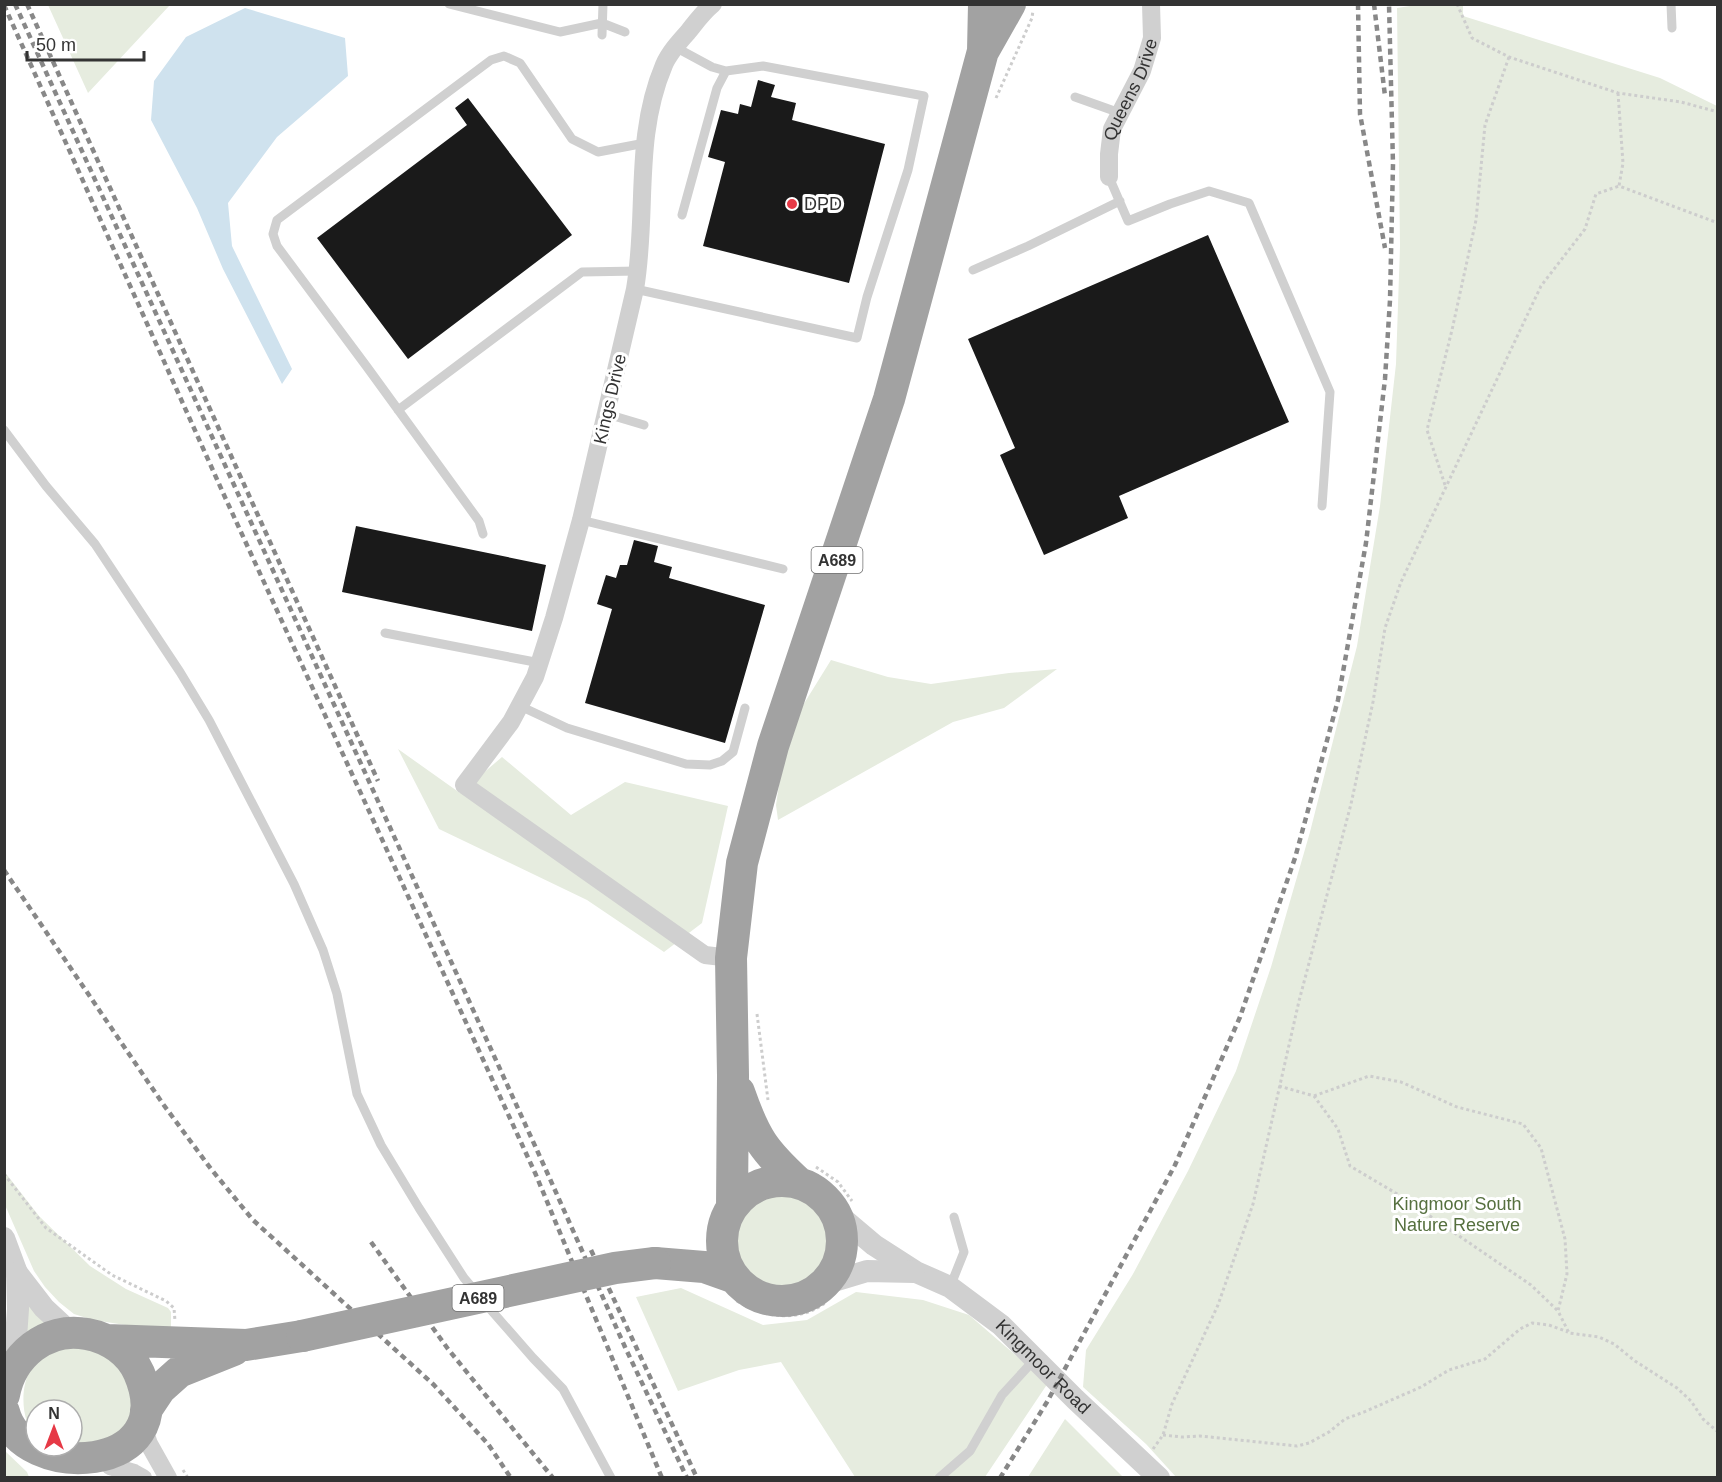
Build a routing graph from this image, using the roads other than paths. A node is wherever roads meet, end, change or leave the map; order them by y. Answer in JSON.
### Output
{"nodes":[{"id":1,"x":449,"y":4,"type":"edge"},
{"id":2,"x":603,"y":4,"type":"edge"},
{"id":3,"x":713,"y":4,"type":"edge"},
{"id":4,"x":984,"y":4,"type":"edge"},
{"id":5,"x":1011,"y":4,"type":"edge"},
{"id":6,"x":1151,"y":4,"type":"edge"},
{"id":7,"x":1671,"y":4,"type":"edge"},
{"id":8,"x":602,"y":23,"type":"junction"},
{"id":9,"x":1672,"y":28,"type":"dead end"},
{"id":10,"x":625,"y":32,"type":"dead end"},
{"id":11,"x":602,"y":35,"type":"dead end"},
{"id":12,"x":675,"y":47,"type":"junction"},
{"id":13,"x":983,"y":51,"type":"junction"},
{"id":14,"x":726,"y":71,"type":"junction"},
{"id":15,"x":1075,"y":97,"type":"dead end"},
{"id":16,"x":1120,"y":113,"type":"junction"},
{"id":17,"x":645,"y":143,"type":"junction"},
{"id":18,"x":1109,"y":177,"type":"joint"},
{"id":19,"x":1120,"y":201,"type":"junction"},
{"id":20,"x":682,"y":215,"type":"dead end"},
{"id":21,"x":973,"y":270,"type":"dead end"},
{"id":22,"x":637,"y":280,"type":"junction"},
{"id":23,"x":399,"y":410,"type":"junction"},
{"id":24,"x":607,"y":414,"type":"junction"},
{"id":25,"x":644,"y":425,"type":"dead end"},
{"id":26,"x":4,"y":430,"type":"edge"},
{"id":27,"x":1322,"y":506,"type":"dead end"},
{"id":28,"x":581,"y":520,"type":"junction"},
{"id":29,"x":483,"y":534,"type":"dead end"},
{"id":30,"x":783,"y":568,"type":"dead end"},
{"id":31,"x":386,"y":633,"type":"dead end"},
{"id":32,"x":540,"y":663,"type":"junction"},
{"id":33,"x":520,"y":706,"type":"junction"},
{"id":34,"x":745,"y":708,"type":"dead end"},
{"id":35,"x":731,"y":958,"type":"junction"},
{"id":36,"x":733,"y":1075,"type":"junction"},
{"id":37,"x":805,"y":1174,"type":"junction"},
{"id":38,"x":845,"y":1209,"type":"junction"},
{"id":39,"x":954,"y":1217,"type":"dead end"},
{"id":40,"x":728,"y":1218,"type":"junction"},
{"id":41,"x":4,"y":1238,"type":"edge"},
{"id":42,"x":655,"y":1263,"type":"junction"},
{"id":43,"x":916,"y":1272,"type":"junction"},
{"id":44,"x":17,"y":1273,"type":"junction"},
{"id":45,"x":732,"y":1287,"type":"junction"},
{"id":46,"x":950,"y":1287,"type":"junction"},
{"id":47,"x":826,"y":1292,"type":"junction"},
{"id":48,"x":71,"y":1333,"type":"junction"},
{"id":49,"x":107,"y":1340,"type":"junction"},
{"id":50,"x":246,"y":1345,"type":"junction"},
{"id":51,"x":1035,"y":1359,"type":"junction"},
{"id":52,"x":9,"y":1381,"type":"edge"},
{"id":53,"x":4,"y":1412,"type":"edge"},
{"id":54,"x":145,"y":1418,"type":"junction"},
{"id":55,"x":1151,"y":1470,"type":"edge"},
{"id":56,"x":42,"y":1472,"type":"edge"},
{"id":57,"x":97,"y":1472,"type":"edge"},
{"id":58,"x":175,"y":1473,"type":"edge"},
{"id":59,"x":143,"y":1478,"type":"edge"},
{"id":60,"x":611,"y":1478,"type":"edge"},
{"id":61,"x":939,"y":1478,"type":"edge"}],
"edges":[{"from":1,"to":8,"type":"lane"},
{"from":2,"to":8,"type":"lane"},
{"from":3,"to":12,"type":"street","name":"Kings Drive"},
{"from":4,"to":13,"type":"highway","number":"A689"},
{"from":5,"to":13,"type":"highway","number":"A689"},
{"from":6,"to":16,"type":"street","name":"Queens Drive"},
{"from":7,"to":9,"type":"lane"},
{"from":8,"to":10,"type":"lane"},
{"from":8,"to":11,"type":"lane"},
{"from":12,"to":14,"type":"lane"},
{"from":12,"to":17,"type":"street","name":"Kings Drive"},
{"from":13,"to":35,"type":"highway","number":"A689"},
{"from":14,"to":20,"type":"lane"},
{"from":14,"to":22,"type":"lane"},
{"from":15,"to":16,"type":"lane"},
{"from":16,"to":18,"type":"street","name":"Queens Drive"},
{"from":17,"to":22,"type":"street","name":"Kings Drive"},
{"from":17,"to":23,"type":"lane"},
{"from":18,"to":19,"type":"lane"},
{"from":19,"to":21,"type":"lane"},
{"from":19,"to":27,"type":"lane"},
{"from":22,"to":23,"type":"lane"},
{"from":22,"to":24,"type":"street","name":"Kings Drive"},
{"from":23,"to":29,"type":"lane"},
{"from":24,"to":25,"type":"lane"},
{"from":24,"to":28,"type":"street","name":"Kings Drive"},
{"from":26,"to":60,"type":"lane"},
{"from":28,"to":30,"type":"lane"},
{"from":28,"to":32,"type":"street","name":"Kings Drive"},
{"from":31,"to":32,"type":"lane"},
{"from":32,"to":33,"type":"street","name":"Kings Drive"},
{"from":33,"to":34,"type":"lane"},
{"from":33,"to":35,"type":"street","name":"Kings Drive"},
{"from":35,"to":36,"type":"highway","number":"A689"},
{"from":36,"to":37,"type":"highway","number":"A689"},
{"from":36,"to":40,"type":"highway","number":"A689"},
{"from":37,"to":38,"type":"highway","number":"A689"},
{"from":37,"to":40,"type":"highway","number":"A689"},
{"from":38,"to":43,"type":"street","name":"Kingmoor Road"},
{"from":38,"to":47,"type":"highway"},
{"from":39,"to":46,"type":"lane"},
{"from":40,"to":42,"type":"highway","number":"A689"},
{"from":40,"to":45,"type":"highway","number":"A689"},
{"from":41,"to":44,"type":"street"},
{"from":42,"to":45,"type":"highway","number":"A689"},
{"from":42,"to":50,"type":"highway","number":"A689","bridge":true},
{"from":43,"to":46,"type":"street","name":"Kingmoor Road"},
{"from":43,"to":47,"type":"street","name":"Kingmoor Road"},
{"from":44,"to":48,"type":"street"},
{"from":44,"to":52,"type":"street"},
{"from":45,"to":47,"type":"highway","number":"A689"},
{"from":46,"to":51,"type":"street","name":"Kingmoor Road"},
{"from":48,"to":49,"type":"highway","number":"A689"},
{"from":48,"to":52,"type":"highway","number":"A689"},
{"from":49,"to":50,"type":"highway","number":"A689"},
{"from":49,"to":54,"type":"highway","number":"A689"},
{"from":50,"to":54,"type":"highway","number":"A689"},
{"from":51,"to":55,"type":"street","name":"Kingmoor Road"},
{"from":51,"to":61,"type":"lane"},
{"from":53,"to":56,"type":"highway"},
{"from":54,"to":57,"type":"highway","number":"A689"},
{"from":54,"to":58,"type":"street"},
{"from":56,"to":57,"type":"highway"},
{"from":57,"to":59,"type":"street"}]}
